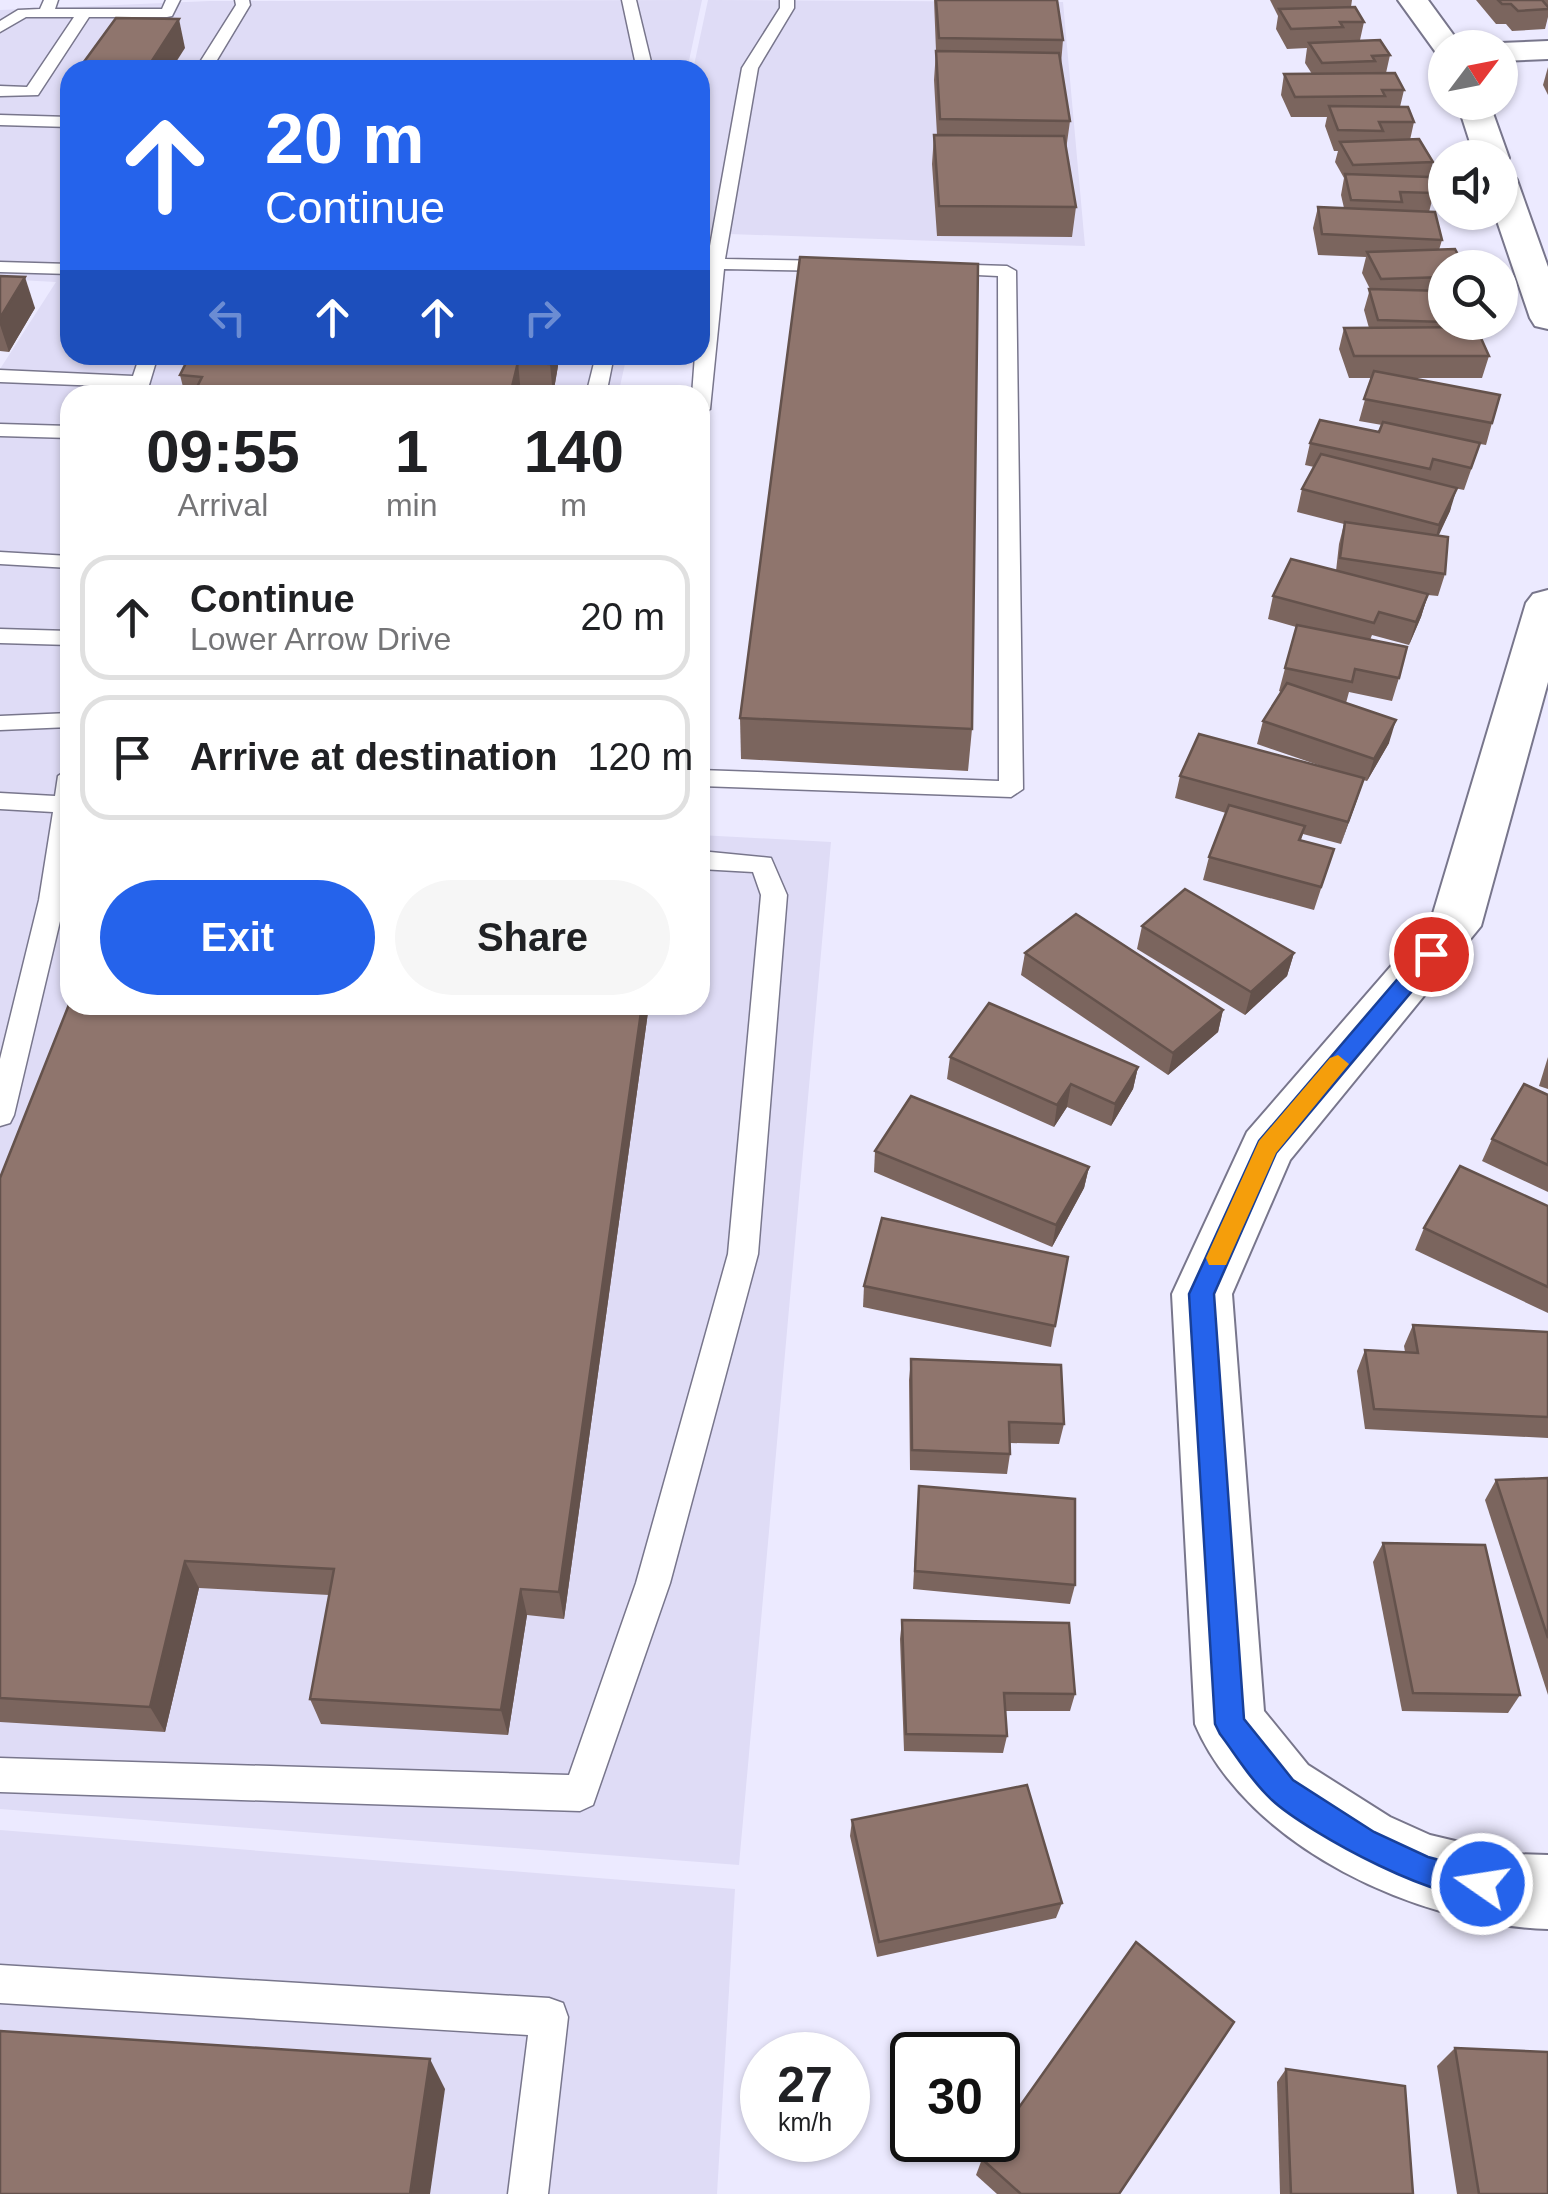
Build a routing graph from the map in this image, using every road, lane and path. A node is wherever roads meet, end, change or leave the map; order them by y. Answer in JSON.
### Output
{"nodes":[{"id":1,"x":173,"y":0,"type":"edge"},
{"id":2,"x":242,"y":0,"type":"edge"},
{"id":3,"x":629,"y":0,"type":"edge"},
{"id":4,"x":787,"y":0,"type":"edge"},
{"id":5,"x":1414,"y":0,"type":"edge"},
{"id":6,"x":48,"y":7,"type":"edge"},
{"id":7,"x":84,"y":14,"type":"junction"},
{"id":8,"x":0,"y":28,"type":"edge"},
{"id":9,"x":1435,"y":30,"type":"edge"},
{"id":10,"x":1548,"y":50,"type":"edge"},
{"id":11,"x":1518,"y":51,"type":"edge"},
{"id":12,"x":209,"y":60,"type":"edge"},
{"id":13,"x":643,"y":60,"type":"edge"},
{"id":14,"x":0,"y":92,"type":"edge"},
{"id":15,"x":0,"y":120,"type":"edge"},
{"id":16,"x":60,"y":122,"type":"edge"},
{"id":17,"x":1517,"y":230,"type":"edge"},
{"id":18,"x":715,"y":264,"type":"junction"},
{"id":19,"x":0,"y":267,"type":"edge"},
{"id":20,"x":852,"y":267,"type":"edge"},
{"id":21,"x":929,"y":269,"type":"edge"},
{"id":22,"x":60,"y":270,"type":"edge"},
{"id":23,"x":710,"y":312,"type":"edge"},
{"id":24,"x":1548,"y":318,"type":"edge"},
{"id":25,"x":0,"y":376,"type":"edge"},
{"id":26,"x":96,"y":385,"type":"edge"},
{"id":27,"x":0,"y":430,"type":"edge"},
{"id":28,"x":60,"y":432,"type":"edge"},
{"id":29,"x":0,"y":558,"type":"edge"},
{"id":30,"x":60,"y":561,"type":"edge"},
{"id":31,"x":1548,"y":603,"type":"edge"},
{"id":32,"x":0,"y":636,"type":"edge"},
{"id":33,"x":60,"y":638,"type":"edge"},
{"id":34,"x":60,"y":720,"type":"edge"},
{"id":35,"x":0,"y":723,"type":"edge"},
{"id":36,"x":710,"y":778,"type":"edge"},
{"id":37,"x":0,"y":801,"type":"edge"},
{"id":38,"x":60,"y":805,"type":"edge"},
{"id":39,"x":60,"y":846,"type":"edge"},
{"id":40,"x":710,"y":861,"type":"edge"},
{"id":41,"x":0,"y":1115,"type":"edge"},
{"id":42,"x":0,"y":1775,"type":"edge"},
{"id":43,"x":1548,"y":1892,"type":"edge"},
{"id":44,"x":0,"y":1984,"type":"edge"},
{"id":45,"x":528,"y":2194,"type":"edge"}],
"edges":[{"from":1,"to":7,"type":"lane"},
{"from":2,"to":12,"type":"lane"},
{"from":3,"to":13,"type":"lane"},
{"from":4,"to":18,"type":"lane"},
{"from":5,"to":9,"type":"street"},
{"from":6,"to":7,"type":"lane"},
{"from":6,"to":8,"type":"lane"},
{"from":7,"to":14,"type":"lane"},
{"from":10,"to":11,"type":"street"},
{"from":15,"to":16,"type":"lane"},
{"from":17,"to":24,"type":"street"},
{"from":18,"to":20,"type":"lane"},
{"from":18,"to":23,"type":"lane"},
{"from":19,"to":22,"type":"lane"},
{"from":21,"to":36,"type":"lane"},
{"from":25,"to":26,"type":"lane"},
{"from":27,"to":28,"type":"lane"},
{"from":29,"to":30,"type":"lane"},
{"from":31,"to":43,"type":"street"},
{"from":32,"to":33,"type":"lane"},
{"from":34,"to":35,"type":"lane"},
{"from":37,"to":38,"type":"lane"},
{"from":39,"to":41,"type":"lane"},
{"from":40,"to":42,"type":"lane"},
{"from":44,"to":45,"type":"lane"}]}
